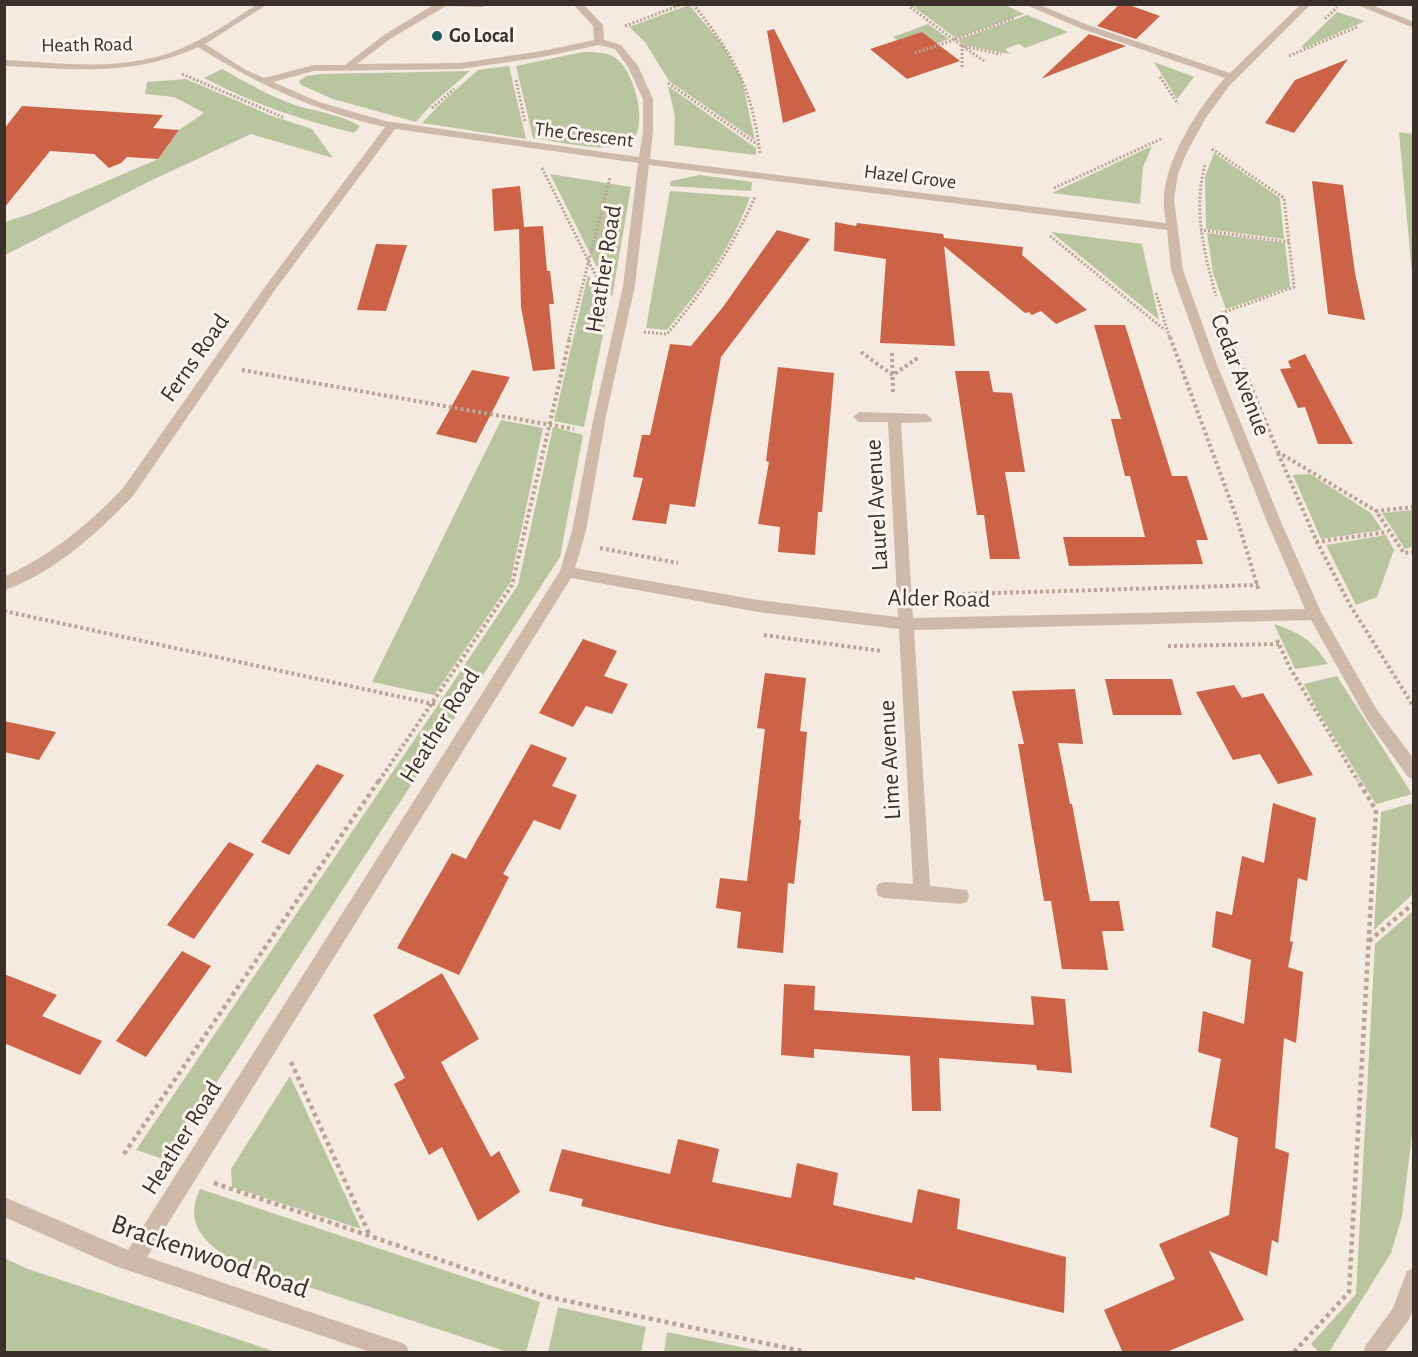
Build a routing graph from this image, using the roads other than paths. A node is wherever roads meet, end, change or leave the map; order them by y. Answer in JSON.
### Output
{"nodes":[{"id":1,"x":264,"y":4,"type":"edge"},
{"id":2,"x":442,"y":4,"type":"edge"},
{"id":3,"x":449,"y":4,"type":"edge"},
{"id":4,"x":482,"y":4,"type":"edge"},
{"id":5,"x":577,"y":4,"type":"edge"},
{"id":6,"x":1028,"y":4,"type":"edge"},
{"id":7,"x":1307,"y":4,"type":"edge"},
{"id":8,"x":1359,"y":4,"type":"edge"},
{"id":9,"x":1413,"y":25,"type":"edge"},
{"id":10,"x":599,"y":39,"type":"junction"},
{"id":11,"x":199,"y":44,"type":"junction"},
{"id":12,"x":4,"y":63,"type":"edge"},
{"id":13,"x":349,"y":66,"type":"junction"},
{"id":14,"x":1231,"y":77,"type":"junction"},
{"id":15,"x":263,"y":81,"type":"junction"},
{"id":16,"x":392,"y":125,"type":"junction"},
{"id":17,"x":644,"y":161,"type":"junction"},
{"id":18,"x":1172,"y":227,"type":"junction"},
{"id":19,"x":859,"y":417,"type":"dead end"},
{"id":20,"x":894,"y":418,"type":"junction"},
{"id":21,"x":926,"y":419,"type":"dead end"},
{"id":22,"x":567,"y":572,"type":"junction"},
{"id":23,"x":4,"y":585,"type":"edge"},
{"id":24,"x":1315,"y":614,"type":"junction"},
{"id":25,"x":906,"y":624,"type":"junction"},
{"id":26,"x":1413,"y":772,"type":"edge"},
{"id":27,"x":884,"y":890,"type":"dead end"},
{"id":28,"x":922,"y":892,"type":"junction"},
{"id":29,"x":961,"y":896,"type":"dead end"},
{"id":30,"x":4,"y":1207,"type":"edge"},
{"id":31,"x":132,"y":1262,"type":"junction"},
{"id":32,"x":1413,"y":1278,"type":"edge"},
{"id":33,"x":399,"y":1353,"type":"edge"},
{"id":34,"x":1373,"y":1353,"type":"edge"}],
"edges":[{"from":1,"to":11,"type":"street","name":"Heath Road"},
{"from":2,"to":13,"type":"street"},
{"from":3,"to":4,"type":"street"},
{"from":5,"to":10,"type":"street"},
{"from":6,"to":14,"type":"street"},
{"from":7,"to":14,"type":"street","name":"Cedar Avenue"},
{"from":8,"to":9,"type":"street"},
{"from":10,"to":13,"type":"street"},
{"from":10,"to":17,"type":"street","name":"The Crescent"},
{"from":11,"to":12,"type":"street","name":"Heath Road"},
{"from":11,"to":15,"type":"street","name":"The Crescent"},
{"from":13,"to":15,"type":"street"},
{"from":14,"to":18,"type":"street","name":"Cedar Avenue"},
{"from":15,"to":16,"type":"street","name":"The Crescent"},
{"from":16,"to":17,"type":"street","name":"The Crescent"},
{"from":16,"to":23,"type":"street","name":"Ferns Road"},
{"from":17,"to":18,"type":"street","name":"Hazel Grove"},
{"from":17,"to":22,"type":"street","name":"Heather Road"},
{"from":18,"to":24,"type":"street","name":"Cedar Avenue"},
{"from":19,"to":20,"type":"street","name":"Laurel Avenue"},
{"from":20,"to":21,"type":"street","name":"Laurel Avenue"},
{"from":20,"to":25,"type":"street","name":"Laurel Avenue"},
{"from":22,"to":25,"type":"street","name":"Alder Road"},
{"from":22,"to":31,"type":"street","name":"Heather Road"},
{"from":24,"to":25,"type":"street","name":"Alder Road"},
{"from":24,"to":26,"type":"street","name":"Cedar Avenue"},
{"from":25,"to":28,"type":"street","name":"Lime Avenue"},
{"from":27,"to":28,"type":"street"},
{"from":28,"to":29,"type":"street"},
{"from":30,"to":31,"type":"street","name":"Brackenwood Road"},
{"from":31,"to":33,"type":"street","name":"Brackenwood Road"},
{"from":32,"to":34,"type":"street"}]}
